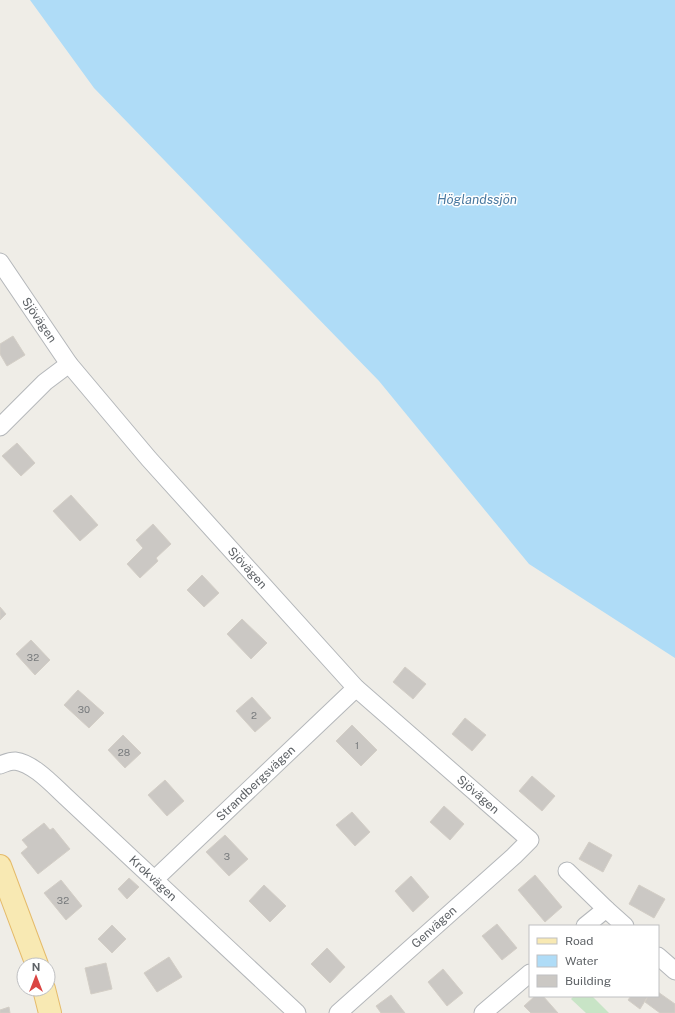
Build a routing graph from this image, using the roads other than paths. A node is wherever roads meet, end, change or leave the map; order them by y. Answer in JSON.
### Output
{"nodes":[{"id":1,"x":0,"y":262,"type":"edge"},
{"id":2,"x":69,"y":364,"type":"junction"},
{"id":3,"x":0,"y":427,"type":"edge"},
{"id":4,"x":356,"y":688,"type":"junction"},
{"id":5,"x":0,"y":765,"type":"edge"},
{"id":6,"x":530,"y":840,"type":"joint"},
{"id":7,"x":0,"y":866,"type":"edge"},
{"id":8,"x":567,"y":871,"type":"dead end"},
{"id":9,"x":155,"y":879,"type":"junction"},
{"id":10,"x":5,"y":894,"type":"edge"},
{"id":11,"x":606,"y":909,"type":"junction"},
{"id":12,"x":586,"y":925,"type":"edge"},
{"id":13,"x":624,"y":925,"type":"edge"},
{"id":14,"x":33,"y":957,"type":"edge"},
{"id":15,"x":659,"y":957,"type":"edge"},
{"id":16,"x":675,"y":971,"type":"edge"},
{"id":17,"x":529,"y":974,"type":"edge"},
{"id":18,"x":46,"y":997,"type":"edge"},
{"id":19,"x":50,"y":1013,"type":"edge"},
{"id":20,"x":297,"y":1013,"type":"edge"},
{"id":21,"x":338,"y":1013,"type":"edge"},
{"id":22,"x":483,"y":1013,"type":"edge"}],
"edges":[{"from":1,"to":2,"type":"street","name":"Sjövägen"},
{"from":2,"to":3,"type":"street"},
{"from":2,"to":4,"type":"street","name":"Sjövägen"},
{"from":4,"to":6,"type":"street","name":"Sjövägen"},
{"from":4,"to":9,"type":"street","name":"Strandbergsvägen"},
{"from":5,"to":9,"type":"street","name":"Krokvägen"},
{"from":6,"to":21,"type":"street","name":"Genvägen"},
{"from":7,"to":10,"type":"main road"},
{"from":8,"to":11,"type":"street"},
{"from":9,"to":20,"type":"street","name":"Krokvägen"},
{"from":10,"to":14,"type":"main road"},
{"from":11,"to":12,"type":"street"},
{"from":11,"to":13,"type":"street"},
{"from":15,"to":16,"type":"street"},
{"from":17,"to":22,"type":"street"},
{"from":18,"to":19,"type":"main road"}]}
